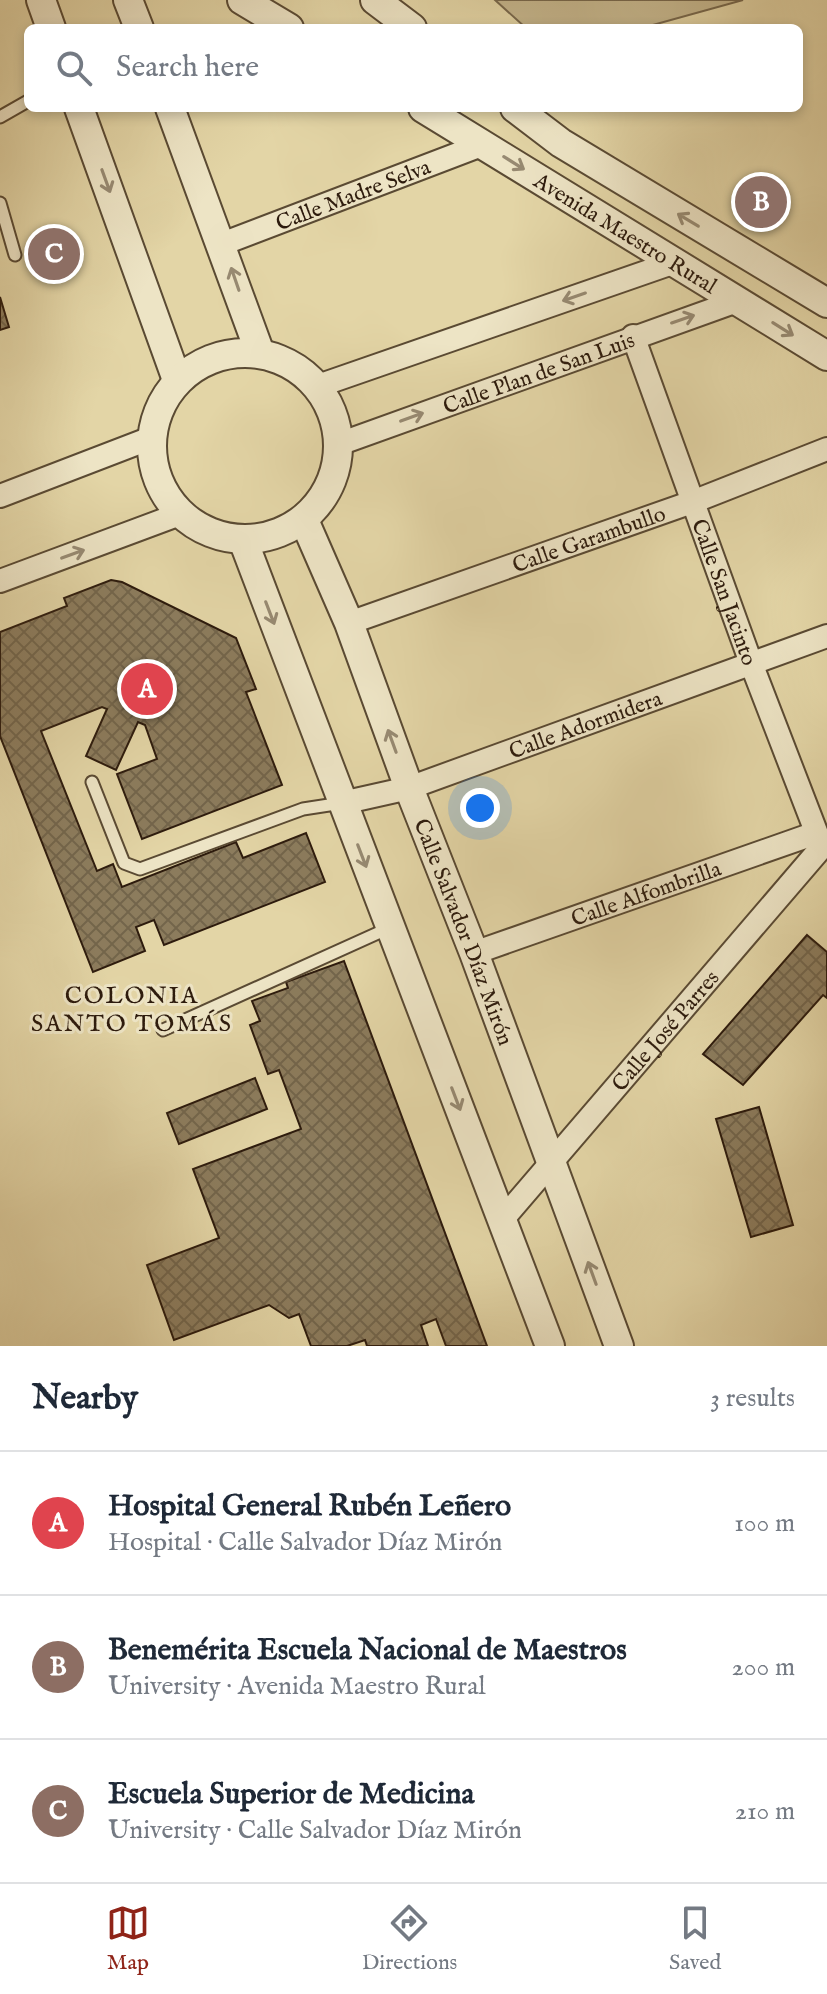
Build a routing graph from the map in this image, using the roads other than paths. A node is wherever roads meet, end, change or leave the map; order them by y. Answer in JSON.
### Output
{"nodes":[{"id":1,"x":41,"y":0,"type":"edge"},
{"id":2,"x":128,"y":0,"type":"edge"},
{"id":3,"x":242,"y":0,"type":"edge"},
{"id":4,"x":375,"y":0,"type":"edge"},
{"id":5,"x":50,"y":24,"type":"edge"},
{"id":6,"x":137,"y":24,"type":"edge"},
{"id":7,"x":282,"y":24,"type":"edge"},
{"id":8,"x":407,"y":24,"type":"edge"},
{"id":9,"x":24,"y":103,"type":"edge"},
{"id":10,"x":80,"y":112,"type":"edge"},
{"id":11,"x":174,"y":112,"type":"edge"},
{"id":12,"x":430,"y":112,"type":"edge"},
{"id":13,"x":520,"y":112,"type":"edge"},
{"id":14,"x":0,"y":117,"type":"edge"},
{"id":15,"x":484,"y":144,"type":"junction"},
{"id":16,"x":0,"y":203,"type":"edge"},
{"id":17,"x":222,"y":244,"type":"junction"},
{"id":18,"x":15,"y":255,"type":"dead end"},
{"id":19,"x":675,"y":262,"type":"junction"},
{"id":20,"x":737,"y":301,"type":"junction"},
{"id":21,"x":827,"y":303,"type":"edge"},
{"id":22,"x":633,"y":336,"type":"junction"},
{"id":23,"x":260,"y":353,"type":"junction"},
{"id":24,"x":827,"y":356,"type":"edge"},
{"id":25,"x":177,"y":380,"type":"junction"},
{"id":26,"x":318,"y":386,"type":"junction"},
{"id":27,"x":151,"y":438,"type":"junction"},
{"id":28,"x":339,"y":444,"type":"junction"},
{"id":29,"x":827,"y":449,"type":"edge"},
{"id":30,"x":2,"y":491,"type":"edge"},
{"id":31,"x":695,"y":501,"type":"junction"},
{"id":32,"x":180,"y":514,"type":"junction"},
{"id":33,"x":304,"y":520,"type":"junction"},
{"id":34,"x":243,"y":540,"type":"junction"},
{"id":35,"x":0,"y":581,"type":"edge"},
{"id":36,"x":349,"y":623,"type":"junction"},
{"id":37,"x":827,"y":636,"type":"edge"},
{"id":38,"x":751,"y":663,"type":"junction"},
{"id":39,"x":92,"y":782,"type":"dead end"},
{"id":40,"x":409,"y":788,"type":"junction"},
{"id":41,"x":342,"y":803,"type":"junction"},
{"id":42,"x":823,"y":843,"type":"edge"},
{"id":43,"x":390,"y":927,"type":"junction"},
{"id":44,"x":474,"y":953,"type":"junction"},
{"id":45,"x":163,"y":1030,"type":"dead end"},
{"id":46,"x":551,"y":1165,"type":"junction"},
{"id":47,"x":502,"y":1220,"type":"junction"},
{"id":48,"x":550,"y":1346,"type":"edge"},
{"id":49,"x":619,"y":1346,"type":"edge"}],
"edges":[{"from":1,"to":5,"type":"street"},
{"from":2,"to":6,"type":"street"},
{"from":3,"to":7,"type":"street"},
{"from":4,"to":8,"type":"street"},
{"from":9,"to":14,"type":"lane"},
{"from":10,"to":25,"type":"street","one_way":true},
{"from":11,"to":17,"type":"street"},
{"from":12,"to":15,"type":"street","name":"Avenida Maestro Rural"},
{"from":21,"to":13,"type":"street","name":"Avenida Maestro Rural","one_way":true},
{"from":15,"to":17,"type":"street","name":"Calle Madre Selva"},
{"from":15,"to":19,"type":"street","name":"Avenida Maestro Rural","one_way":true},
{"from":16,"to":18,"type":"lane"},
{"from":23,"to":17,"type":"street","one_way":true},
{"from":19,"to":20,"type":"street","name":"Avenida Maestro Rural"},
{"from":19,"to":26,"type":"street","one_way":true},
{"from":22,"to":20,"type":"street","name":"Calle Plan de San Luis","one_way":true},
{"from":20,"to":24,"type":"street","name":"Avenida Maestro Rural","one_way":true},
{"from":28,"to":22,"type":"street","name":"Calle Plan de San Luis","one_way":true},
{"from":22,"to":31,"type":"street","name":"Calle San Jacinto"},
{"from":23,"to":25,"type":"street"},
{"from":23,"to":26,"type":"street"},
{"from":25,"to":27,"type":"street"},
{"from":26,"to":28,"type":"street"},
{"from":27,"to":30,"type":"street"},
{"from":27,"to":32,"type":"street"},
{"from":28,"to":33,"type":"street"},
{"from":29,"to":31,"type":"street","name":"Calle Garambullo"},
{"from":31,"to":36,"type":"street","name":"Calle Garambullo"},
{"from":31,"to":38,"type":"street","name":"Calle San Jacinto"},
{"from":32,"to":34,"type":"street"},
{"from":35,"to":32,"type":"street","one_way":true},
{"from":33,"to":34,"type":"street"},
{"from":33,"to":36,"type":"street","name":"Calle Salvador Díaz Mirón"},
{"from":34,"to":41,"type":"street","one_way":true},
{"from":40,"to":36,"type":"street","name":"Calle Salvador Díaz Mirón","one_way":true},
{"from":37,"to":38,"type":"street","name":"Calle Adormidera"},
{"from":38,"to":40,"type":"street","name":"Calle Adormidera"},
{"from":38,"to":42,"type":"street","name":"Calle San Jacinto"},
{"from":39,"to":41,"type":"lane"},
{"from":40,"to":41,"type":"street","name":"Calle Adormidera"},
{"from":40,"to":44,"type":"street","name":"Calle Salvador Díaz Mirón"},
{"from":41,"to":43,"type":"street","one_way":true},
{"from":42,"to":44,"type":"street","name":"Calle Alfombrilla"},
{"from":42,"to":46,"type":"street","name":"Calle José Parres"},
{"from":43,"to":45,"type":"lane"},
{"from":43,"to":47,"type":"street","one_way":true},
{"from":44,"to":46,"type":"street","name":"Calle Salvador Díaz Mirón"},
{"from":46,"to":47,"type":"street","name":"Calle José Parres"},
{"from":49,"to":46,"type":"street","name":"Calle Salvador Díaz Mirón","one_way":true},
{"from":47,"to":48,"type":"street"}]}
